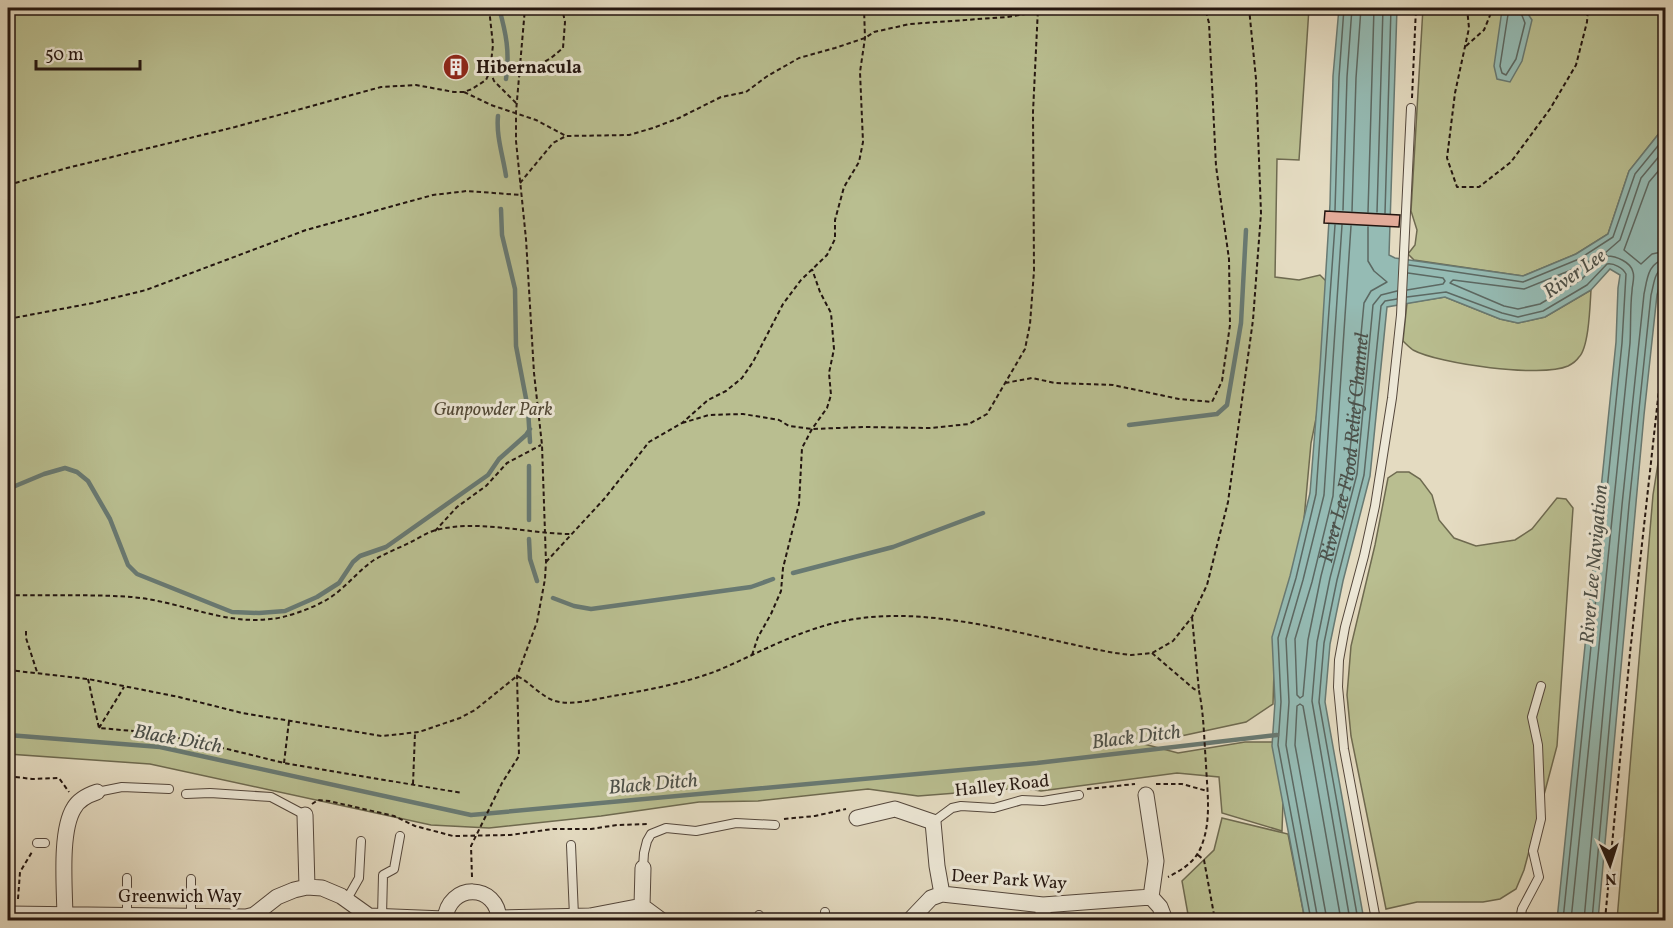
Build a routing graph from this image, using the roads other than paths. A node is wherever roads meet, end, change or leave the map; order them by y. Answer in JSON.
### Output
{"nodes":[{"id":1,"x":1412,"y":108,"type":"road end"},
{"id":2,"x":1540,"y":686,"type":"dead end"},
{"id":3,"x":1147,"y":788,"type":"road end"},
{"id":4,"x":169,"y":789,"type":"dead end"},
{"id":5,"x":97,"y":792,"type":"joint"},
{"id":6,"x":1080,"y":793,"type":"road end"},
{"id":7,"x":186,"y":794,"type":"dead end"},
{"id":8,"x":305,"y":810,"type":"joint"},
{"id":9,"x":852,"y":814,"type":"road end"},
{"id":10,"x":778,"y":822,"type":"road end"},
{"id":11,"x":933,"y":822,"type":"junction"},
{"id":12,"x":400,"y":836,"type":"dead end"},
{"id":13,"x":361,"y":841,"type":"dead end"},
{"id":14,"x":571,"y":845,"type":"dead end"},
{"id":15,"x":643,"y":868,"type":"joint"},
{"id":16,"x":127,"y":878,"type":"dead end"},
{"id":17,"x":191,"y":879,"type":"dead end"},
{"id":18,"x":307,"y":886,"type":"junction"},
{"id":19,"x":942,"y":894,"type":"junction"},
{"id":20,"x":1151,"y":897,"type":"junction"},
{"id":21,"x":347,"y":899,"type":"junction"},
{"id":22,"x":642,"y":906,"type":"junction"},
{"id":23,"x":1043,"y":913,"type":"edge"},
{"id":24,"x":13,"y":914,"type":"edge"},
{"id":25,"x":574,"y":916,"type":"junction"},
{"id":26,"x":65,"y":918,"type":"edge"},
{"id":27,"x":127,"y":918,"type":"edge"},
{"id":28,"x":256,"y":918,"type":"edge"},
{"id":29,"x":373,"y":918,"type":"edge"},
{"id":30,"x":590,"y":918,"type":"edge"},
{"id":31,"x":191,"y":919,"type":"edge"},
{"id":32,"x":499,"y":919,"type":"edge"},
{"id":33,"x":445,"y":920,"type":"edge"},
{"id":34,"x":661,"y":921,"type":"edge"},
{"id":35,"x":910,"y":921,"type":"edge"},
{"id":36,"x":1165,"y":921,"type":"edge"},
{"id":37,"x":1376,"y":921,"type":"edge"},
{"id":38,"x":1520,"y":921,"type":"edge"}],
"edges":[{"from":1,"to":37,"type":"lane"},
{"from":2,"to":38,"type":"lane"},
{"from":3,"to":20,"type":"street"},
{"from":4,"to":5,"type":"lane"},
{"from":5,"to":26,"type":"street"},
{"from":6,"to":11,"type":"lane","name":"Halley Road"},
{"from":7,"to":8,"type":"lane"},
{"from":8,"to":18,"type":"street"},
{"from":9,"to":11,"type":"street"},
{"from":10,"to":15,"type":"lane"},
{"from":11,"to":19,"type":"street"},
{"from":12,"to":29,"type":"lane"},
{"from":13,"to":21,"type":"lane"},
{"from":14,"to":25,"type":"lane"},
{"from":15,"to":22,"type":"street"},
{"from":16,"to":27,"type":"lane"},
{"from":17,"to":31,"type":"lane"},
{"from":18,"to":21,"type":"street"},
{"from":18,"to":28,"type":"street","name":"Greenwich Way"},
{"from":19,"to":23,"type":"street","name":"Deer Park Way"},
{"from":19,"to":35,"type":"street","name":"Deer Park Way"},
{"from":20,"to":23,"type":"street","name":"Deer Park Way"},
{"from":20,"to":36,"type":"street"},
{"from":21,"to":29,"type":"street"},
{"from":22,"to":30,"type":"street"},
{"from":22,"to":34,"type":"street"},
{"from":24,"to":26,"type":"street","name":"Greenwich Way"},
{"from":25,"to":30,"type":"street"},
{"from":25,"to":32,"type":"street"},
{"from":26,"to":27,"type":"street","name":"Greenwich Way"},
{"from":27,"to":31,"type":"street","name":"Greenwich Way"},
{"from":28,"to":31,"type":"street","name":"Greenwich Way"},
{"from":29,"to":33,"type":"street"},
{"from":32,"to":33,"type":"street"}]}
